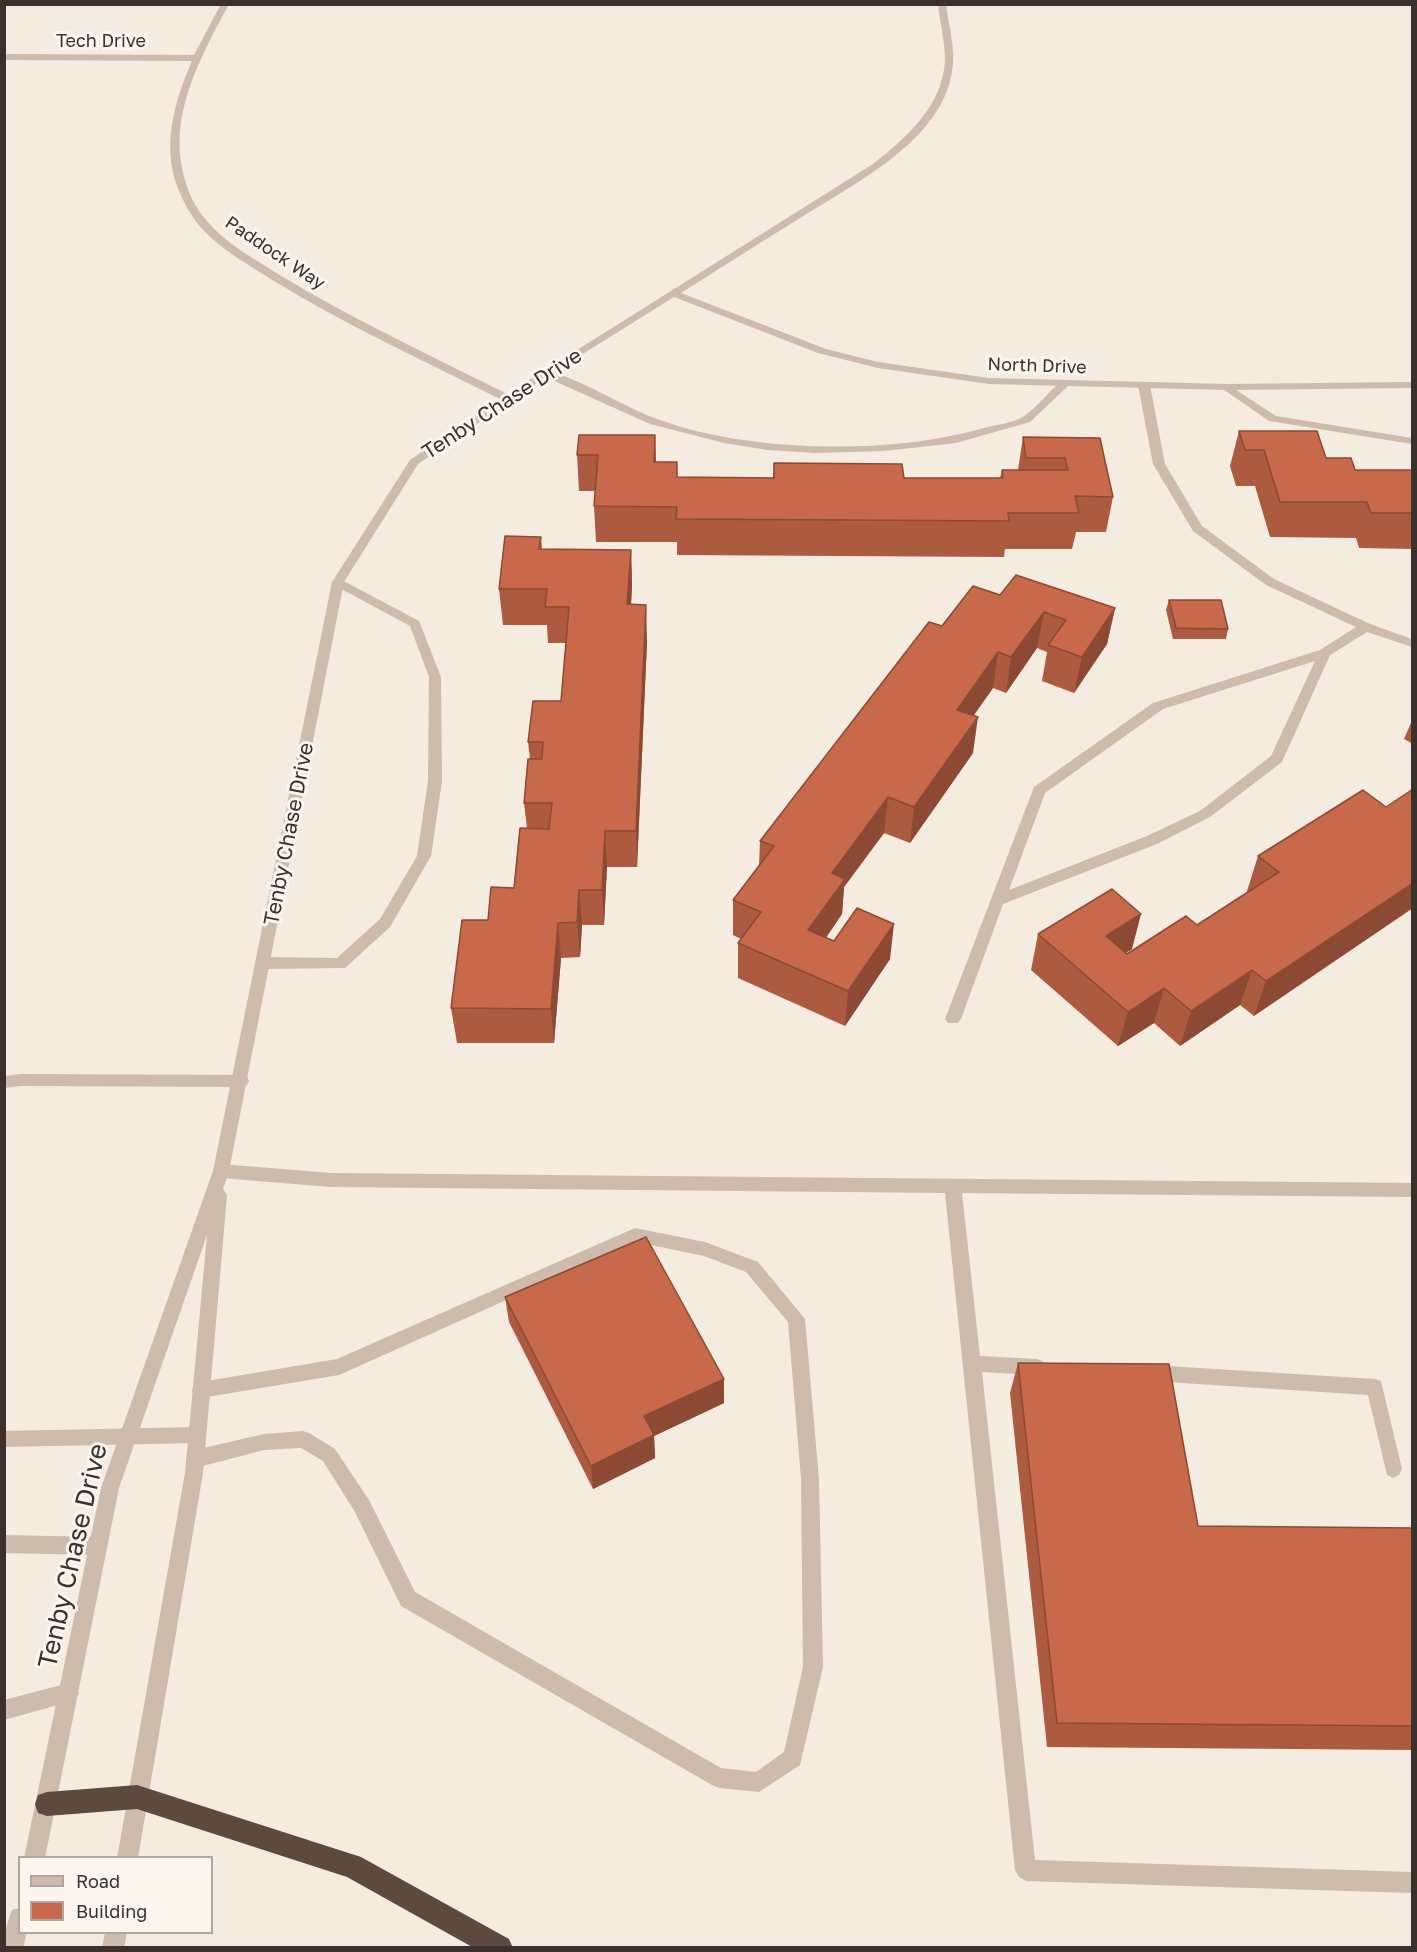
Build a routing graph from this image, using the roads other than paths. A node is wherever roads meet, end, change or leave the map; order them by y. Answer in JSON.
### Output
{"nodes":[{"id":1,"x":225,"y":4,"type":"edge"},
{"id":2,"x":942,"y":4,"type":"edge"},
{"id":3,"x":4,"y":57,"type":"edge"},
{"id":4,"x":197,"y":58,"type":"junction"},
{"id":5,"x":673,"y":293,"type":"junction"},
{"id":6,"x":545,"y":373,"type":"junction"},
{"id":7,"x":1064,"y":384,"type":"junction"},
{"id":8,"x":1143,"y":385,"type":"junction"},
{"id":9,"x":1413,"y":385,"type":"edge"},
{"id":10,"x":1227,"y":387,"type":"junction"},
{"id":11,"x":507,"y":398,"type":"junction"},
{"id":12,"x":1413,"y":441,"type":"edge"},
{"id":13,"x":338,"y":582,"type":"junction"},
{"id":14,"x":1366,"y":627,"type":"junction"},
{"id":15,"x":1413,"y":643,"type":"edge"},
{"id":16,"x":1325,"y":653,"type":"junction"},
{"id":17,"x":996,"y":901,"type":"junction"},
{"id":18,"x":264,"y":963,"type":"junction"},
{"id":19,"x":953,"y":1019,"type":"dead end"},
{"id":20,"x":241,"y":1081,"type":"junction"},
{"id":21,"x":4,"y":1082,"type":"edge"},
{"id":22,"x":221,"y":1171,"type":"junction"},
{"id":23,"x":953,"y":1186,"type":"junction"},
{"id":24,"x":1413,"y":1190,"type":"edge"},
{"id":25,"x":971,"y":1363,"type":"junction"},
{"id":26,"x":1054,"y":1368,"type":"edge"},
{"id":27,"x":1138,"y":1372,"type":"edge"},
{"id":28,"x":201,"y":1390,"type":"junction"},
{"id":29,"x":197,"y":1435,"type":"junction"},
{"id":30,"x":128,"y":1436,"type":"junction"},
{"id":31,"x":4,"y":1439,"type":"edge"},
{"id":32,"x":195,"y":1459,"type":"junction"},
{"id":33,"x":1393,"y":1469,"type":"dead end"},
{"id":34,"x":4,"y":1544,"type":"edge"},
{"id":35,"x":98,"y":1546,"type":"junction"},
{"id":36,"x":69,"y":1693,"type":"junction"},
{"id":37,"x":4,"y":1710,"type":"edge"},
{"id":38,"x":136,"y":1797,"type":"junction"},
{"id":39,"x":47,"y":1804,"type":"junction"},
{"id":40,"x":34,"y":1856,"type":"edge"},
{"id":41,"x":127,"y":1856,"type":"edge"},
{"id":42,"x":1413,"y":1883,"type":"edge"},
{"id":43,"x":18,"y":1925,"type":"edge"},
{"id":44,"x":12,"y":1947,"type":"edge"},
{"id":45,"x":500,"y":1947,"type":"edge"}],
"edges":[{"from":1,"to":4,"type":"street","name":"Paddock Way"},
{"from":2,"to":5,"type":"street","name":"Tenby Chase Drive"},
{"from":3,"to":4,"type":"street","name":"Tech Drive"},
{"from":4,"to":11,"type":"street","name":"Paddock Way"},
{"from":5,"to":6,"type":"street","name":"Tenby Chase Drive"},
{"from":5,"to":7,"type":"street","name":"North Drive"},
{"from":6,"to":7,"type":"street"},
{"from":6,"to":11,"type":"street","name":"Tenby Chase Drive"},
{"from":7,"to":8,"type":"street","name":"North Drive"},
{"from":8,"to":10,"type":"street","name":"North Drive"},
{"from":8,"to":14,"type":"street"},
{"from":9,"to":10,"type":"street","name":"North Drive"},
{"from":10,"to":12,"type":"street"},
{"from":11,"to":13,"type":"street","name":"Tenby Chase Drive"},
{"from":13,"to":18,"type":"street","name":"Tenby Chase Drive"},
{"from":13,"to":18,"type":"street"},
{"from":14,"to":15,"type":"street"},
{"from":14,"to":16,"type":"street"},
{"from":16,"to":17,"type":"street"},
{"from":16,"to":17,"type":"street"},
{"from":17,"to":19,"type":"street"},
{"from":18,"to":20,"type":"street","name":"Tenby Chase Drive"},
{"from":20,"to":21,"type":"street"},
{"from":20,"to":22,"type":"street","name":"Tenby Chase Drive"},
{"from":22,"to":23,"type":"street"},
{"from":22,"to":28,"type":"street","name":"Tenby Chase Drive"},
{"from":22,"to":30,"type":"street","name":"Tenby Chase Drive"},
{"from":23,"to":24,"type":"street"},
{"from":23,"to":25,"type":"street"},
{"from":25,"to":26,"type":"street"},
{"from":25,"to":42,"type":"street"},
{"from":27,"to":33,"type":"street"},
{"from":28,"to":29,"type":"street","name":"Tenby Chase Drive"},
{"from":28,"to":32,"type":"street"},
{"from":29,"to":30,"type":"street"},
{"from":29,"to":32,"type":"street","name":"Tenby Chase Drive"},
{"from":30,"to":31,"type":"street"},
{"from":30,"to":35,"type":"street","name":"Tenby Chase Drive"},
{"from":32,"to":38,"type":"street","name":"Tenby Chase Drive"},
{"from":34,"to":35,"type":"street"},
{"from":35,"to":36,"type":"street","name":"Tenby Chase Drive"},
{"from":36,"to":37,"type":"street"},
{"from":36,"to":39,"type":"street","name":"Tenby Chase Drive"},
{"from":38,"to":39,"type":"highway"},
{"from":38,"to":41,"type":"street","name":"Tenby Chase Drive"},
{"from":38,"to":45,"type":"highway"},
{"from":39,"to":40,"type":"street","name":"Tenby Chase Drive"},
{"from":43,"to":44,"type":"street"}]}
